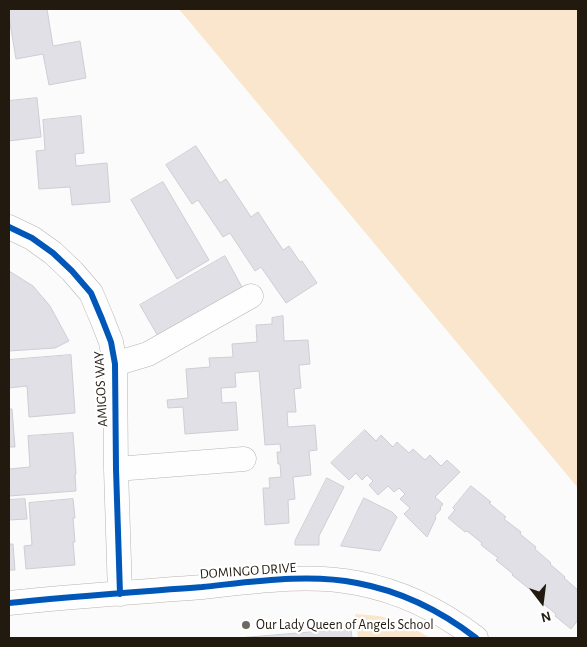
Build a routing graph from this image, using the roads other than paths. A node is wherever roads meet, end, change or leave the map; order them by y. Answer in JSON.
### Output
{"nodes":[{"id":1,"x":9,"y":227,"type":"edge"},
{"id":2,"x":251,"y":296,"type":"dead end"},
{"id":3,"x":115,"y":364,"type":"junction"},
{"id":4,"x":244,"y":459,"type":"dead end"},
{"id":5,"x":116,"y":469,"type":"junction"},
{"id":6,"x":120,"y":594,"type":"junction"},
{"id":7,"x":9,"y":603,"type":"edge"},
{"id":8,"x":476,"y":638,"type":"edge"}],
"edges":[{"from":1,"to":3,"type":"street","name":"AMIGOS WAY"},
{"from":2,"to":3,"type":"street"},
{"from":3,"to":5,"type":"street","name":"AMIGOS WAY"},
{"from":4,"to":5,"type":"street"},
{"from":5,"to":6,"type":"street","name":"AMIGOS WAY"},
{"from":6,"to":7,"type":"street","name":"DOMINGO DRIVE"},
{"from":6,"to":8,"type":"street","name":"DOMINGO DRIVE"}]}
